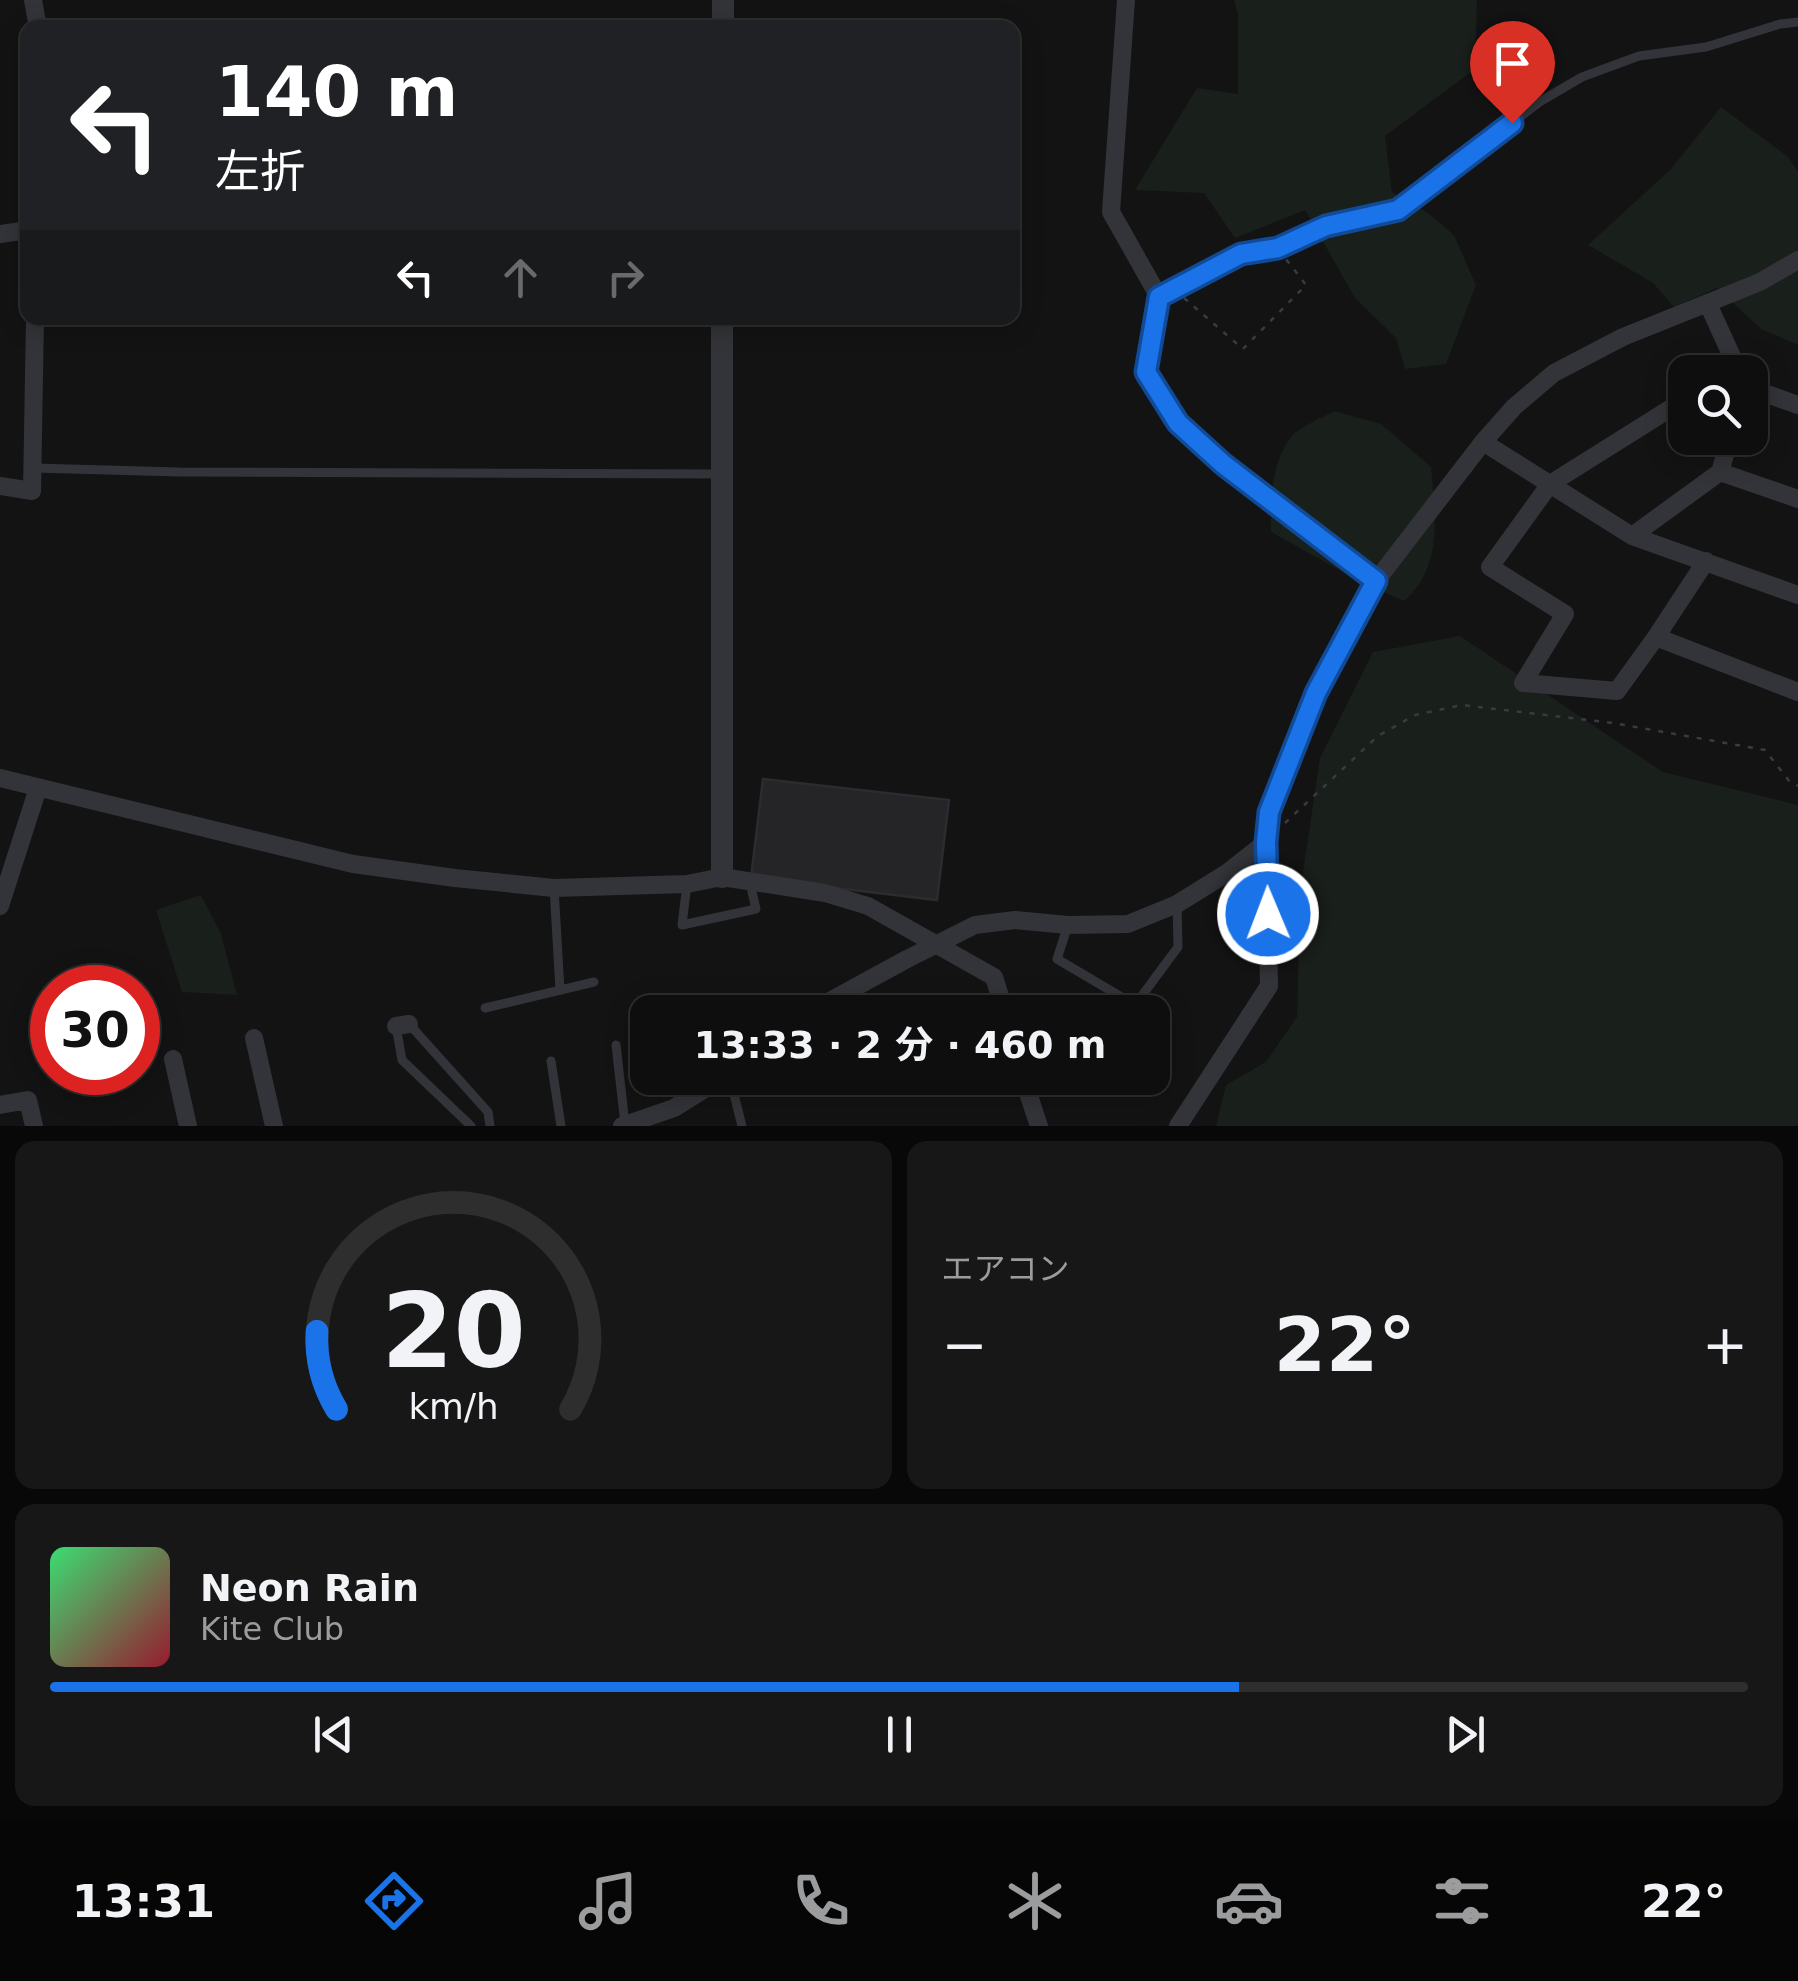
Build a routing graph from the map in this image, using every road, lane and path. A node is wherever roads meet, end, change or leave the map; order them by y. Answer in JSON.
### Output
{"nodes":[{"id":1,"x":1126,"y":0,"type":"edge"},
{"id":2,"x":1798,"y":22,"type":"edge"},
{"id":3,"x":1278,"y":248,"type":"junction"},
{"id":4,"x":1798,"y":260,"type":"edge"},
{"id":5,"x":1167,"y":293,"type":"junction"},
{"id":6,"x":1708,"y":304,"type":"junction"},
{"id":7,"x":35,"y":325,"type":"edge"},
{"id":8,"x":722,"y":325,"type":"edge"},
{"id":9,"x":1730,"y":355,"type":"edge"},
{"id":10,"x":1768,"y":394,"type":"edge"},
{"id":11,"x":1798,"y":405,"type":"edge"},
{"id":12,"x":1668,"y":409,"type":"edge"},
{"id":13,"x":1484,"y":442,"type":"junction"},
{"id":14,"x":1725,"y":455,"type":"edge"},
{"id":15,"x":31,"y":468,"type":"junction"},
{"id":16,"x":1720,"y":472,"type":"junction"},
{"id":17,"x":722,"y":474,"type":"junction"},
{"id":18,"x":1550,"y":484,"type":"junction"},
{"id":19,"x":0,"y":486,"type":"edge"},
{"id":20,"x":1798,"y":500,"type":"edge"},
{"id":21,"x":1632,"y":536,"type":"junction"},
{"id":22,"x":1706,"y":561,"type":"junction"},
{"id":23,"x":1376,"y":581,"type":"junction"},
{"id":24,"x":1798,"y":594,"type":"edge"},
{"id":25,"x":1656,"y":638,"type":"junction"},
{"id":26,"x":1798,"y":692,"type":"edge"},
{"id":27,"x":0,"y":778,"type":"edge"},
{"id":28,"x":1798,"y":786,"type":"edge"},
{"id":29,"x":38,"y":788,"type":"junction"},
{"id":30,"x":1266,"y":842,"type":"junction"},
{"id":31,"x":722,"y":878,"type":"junction"},
{"id":32,"x":750,"y":883,"type":"junction"},
{"id":33,"x":687,"y":884,"type":"junction"},
{"id":34,"x":554,"y":888,"type":"junction"},
{"id":35,"x":1177,"y":904,"type":"junction"},
{"id":36,"x":0,"y":906,"type":"edge"},
{"id":37,"x":1068,"y":926,"type":"junction"},
{"id":38,"x":936,"y":944,"type":"junction"},
{"id":39,"x":594,"y":982,"type":"dead end"},
{"id":40,"x":560,"y":990,"type":"junction"},
{"id":41,"x":856,"y":995,"type":"edge"},
{"id":42,"x":999,"y":995,"type":"edge"},
{"id":43,"x":485,"y":1008,"type":"dead end"},
{"id":44,"x":254,"y":1038,"type":"dead end"},
{"id":45,"x":616,"y":1046,"type":"dead end"},
{"id":46,"x":173,"y":1059,"type":"dead end"},
{"id":47,"x":551,"y":1062,"type":"dead end"},
{"id":48,"x":686,"y":1095,"type":"edge"},
{"id":49,"x":695,"y":1095,"type":"edge"},
{"id":50,"x":732,"y":1095,"type":"edge"},
{"id":51,"x":1028,"y":1095,"type":"edge"},
{"id":52,"x":686,"y":1100,"type":"junction"},
{"id":53,"x":0,"y":1105,"type":"edge"},
{"id":54,"x":624,"y":1125,"type":"edge"},
{"id":55,"x":34,"y":1126,"type":"edge"},
{"id":56,"x":188,"y":1126,"type":"edge"},
{"id":57,"x":274,"y":1126,"type":"edge"},
{"id":58,"x":471,"y":1126,"type":"edge"},
{"id":59,"x":490,"y":1126,"type":"edge"},
{"id":60,"x":561,"y":1126,"type":"edge"},
{"id":61,"x":742,"y":1126,"type":"edge"},
{"id":62,"x":1039,"y":1126,"type":"edge"},
{"id":63,"x":1178,"y":1126,"type":"edge"}],
"edges":[{"from":1,"to":5,"type":"street"},
{"from":2,"to":3,"type":"lane"},
{"from":3,"to":5,"type":"lane"},
{"from":3,"to":5,"type":"path"},
{"from":4,"to":6,"type":"street"},
{"from":5,"to":23,"type":"street"},
{"from":6,"to":9,"type":"street"},
{"from":6,"to":13,"type":"street"},
{"from":7,"to":15,"type":"street"},
{"from":8,"to":17,"type":"street"},
{"from":10,"to":11,"type":"street"},
{"from":12,"to":18,"type":"street"},
{"from":13,"to":18,"type":"street"},
{"from":13,"to":23,"type":"street"},
{"from":14,"to":16,"type":"street"},
{"from":15,"to":17,"type":"lane"},
{"from":15,"to":19,"type":"street"},
{"from":16,"to":20,"type":"street"},
{"from":16,"to":21,"type":"street"},
{"from":17,"to":31,"type":"street"},
{"from":18,"to":21,"type":"street"},
{"from":18,"to":25,"type":"street"},
{"from":21,"to":22,"type":"street"},
{"from":22,"to":24,"type":"street"},
{"from":22,"to":25,"type":"street"},
{"from":23,"to":30,"type":"street"},
{"from":25,"to":26,"type":"street"},
{"from":27,"to":29,"type":"street"},
{"from":28,"to":30,"type":"path"},
{"from":29,"to":34,"type":"street"},
{"from":29,"to":36,"type":"street"},
{"from":30,"to":35,"type":"street"},
{"from":30,"to":63,"type":"street"},
{"from":31,"to":32,"type":"street"},
{"from":31,"to":33,"type":"street"},
{"from":32,"to":33,"type":"lane"},
{"from":32,"to":38,"type":"street"},
{"from":33,"to":34,"type":"street"},
{"from":34,"to":40,"type":"lane"},
{"from":35,"to":37,"type":"street"},
{"from":35,"to":37,"type":"lane"},
{"from":37,"to":38,"type":"street"},
{"from":38,"to":41,"type":"street"},
{"from":38,"to":42,"type":"street"},
{"from":39,"to":40,"type":"lane"},
{"from":40,"to":43,"type":"lane"},
{"from":44,"to":57,"type":"street"},
{"from":45,"to":54,"type":"lane"},
{"from":46,"to":56,"type":"street"},
{"from":47,"to":60,"type":"lane"},
{"from":48,"to":52,"type":"lane"},
{"from":49,"to":52,"type":"street"},
{"from":50,"to":61,"type":"lane"},
{"from":51,"to":62,"type":"street"},
{"from":52,"to":54,"type":"street"},
{"from":53,"to":55,"type":"street"},
{"from":58,"to":59,"type":"lane"}]}
